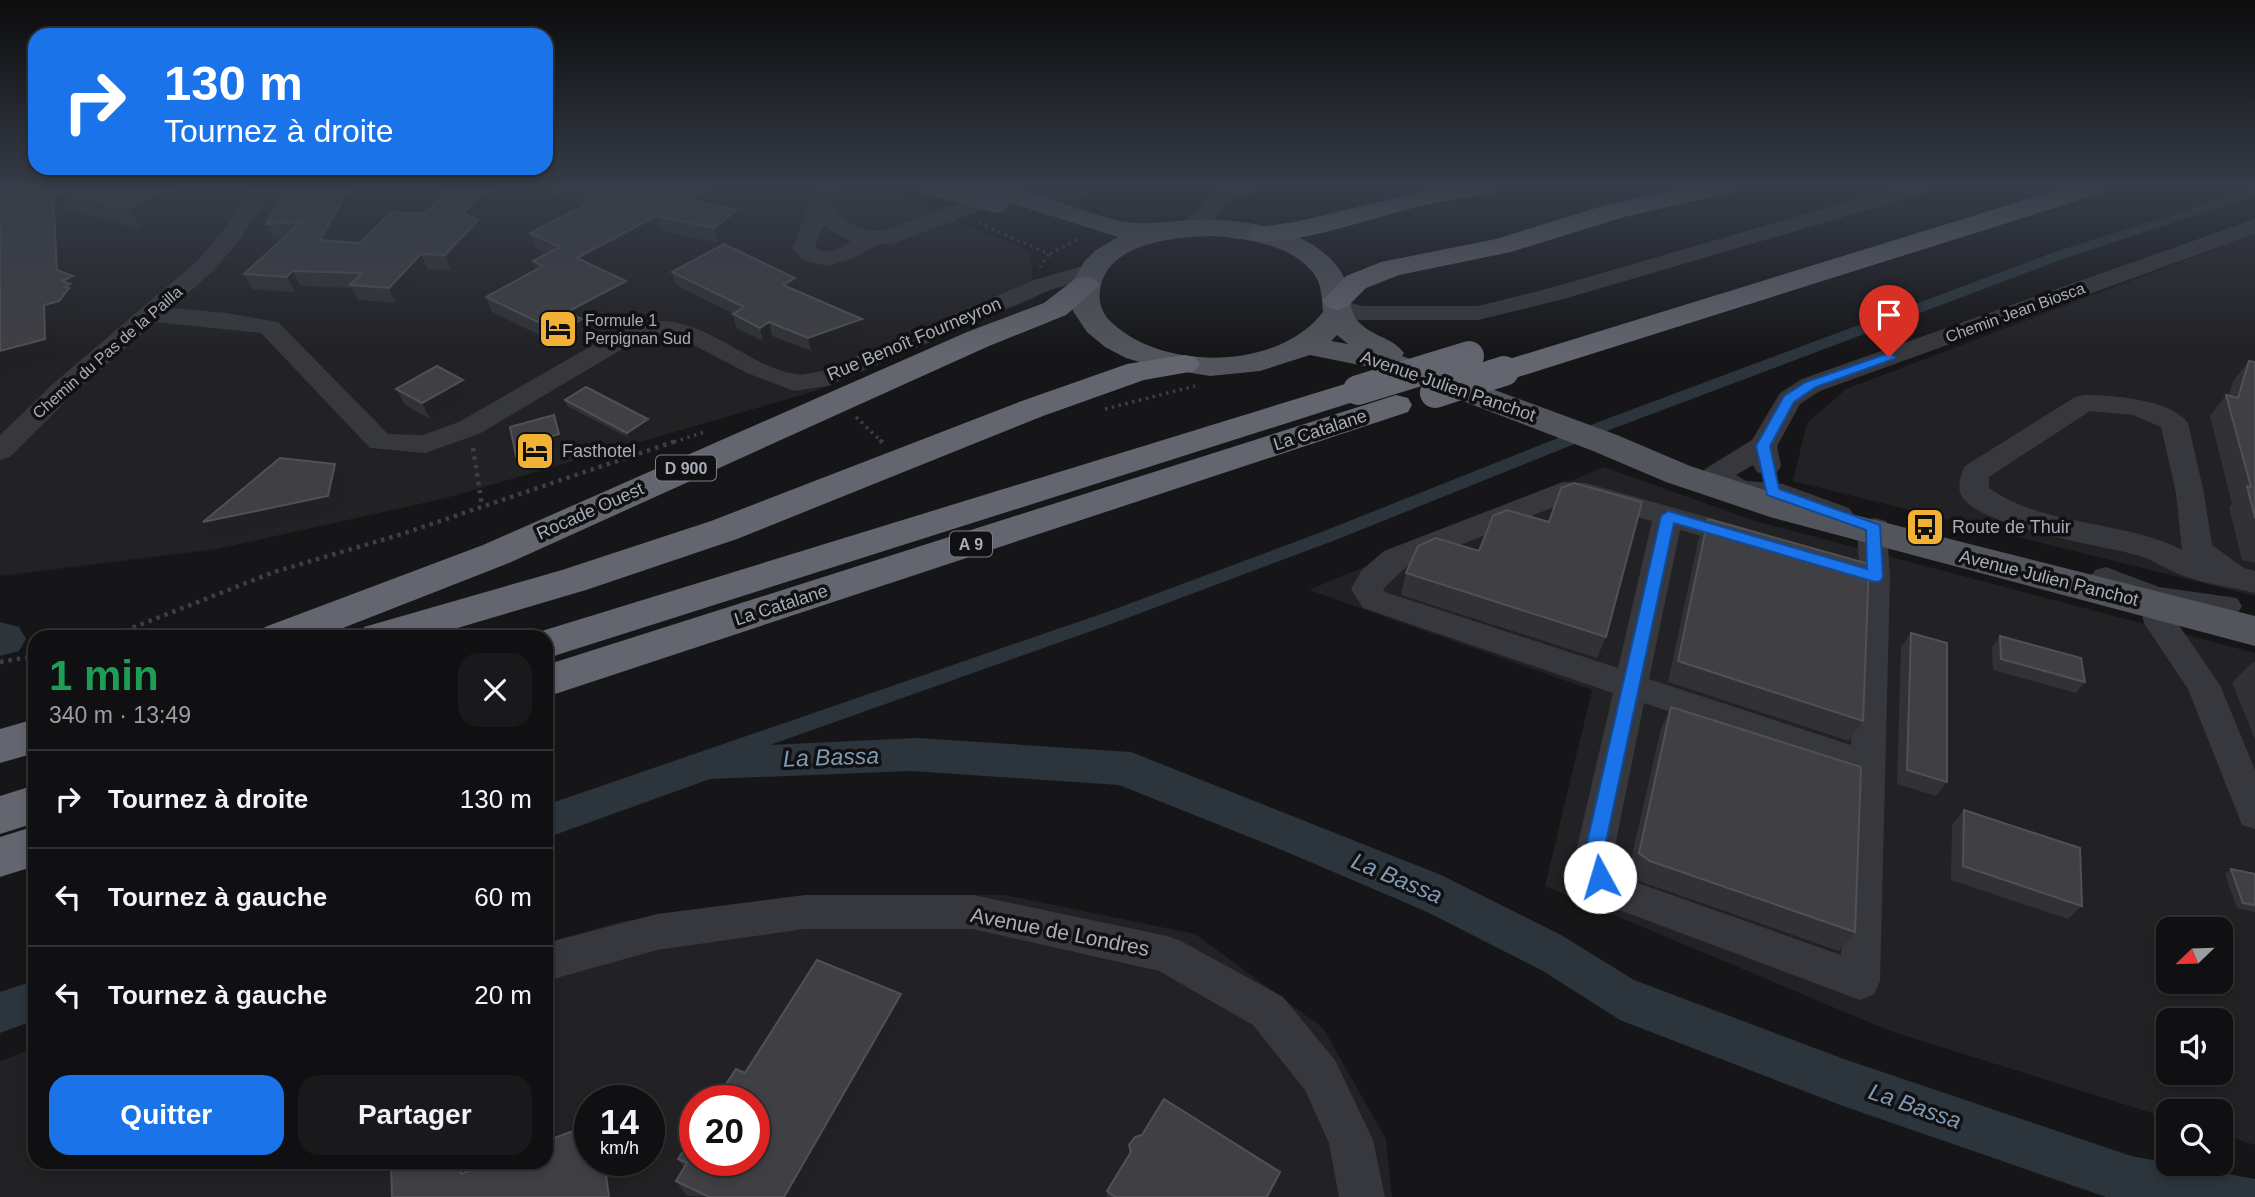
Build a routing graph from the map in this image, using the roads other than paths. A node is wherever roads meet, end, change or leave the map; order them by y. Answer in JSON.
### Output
{"nodes":[{"id":1,"x":226,"y":242,"type":"edge"},
{"id":2,"x":806,"y":242,"type":"edge"},
{"id":3,"x":866,"y":242,"type":"edge"},
{"id":4,"x":1084,"y":242,"type":"edge"},
{"id":5,"x":1134,"y":242,"type":"edge"},
{"id":6,"x":1282,"y":242,"type":"edge"},
{"id":7,"x":1515,"y":242,"type":"edge"},
{"id":8,"x":1733,"y":242,"type":"edge"},
{"id":9,"x":1837,"y":242,"type":"edge"},
{"id":10,"x":1916,"y":242,"type":"edge"},
{"id":11,"x":2211,"y":242,"type":"edge"},
{"id":12,"x":1075,"y":277,"type":"junction"},
{"id":13,"x":1337,"y":306,"type":"junction"},
{"id":14,"x":150,"y":314,"type":"junction"},
{"id":15,"x":1307,"y":345,"type":"junction"},
{"id":16,"x":1184,"y":363,"type":"junction"},
{"id":17,"x":1548,"y":421,"type":"junction"},
{"id":18,"x":1605,"y":443,"type":"junction"},
{"id":19,"x":1763,"y":446,"type":"junction"},
{"id":20,"x":0,"y":451,"type":"edge"},
{"id":21,"x":1753,"y":492,"type":"junction"},
{"id":22,"x":1668,"y":516,"type":"junction"},
{"id":23,"x":1874,"y":531,"type":"junction"},
{"id":24,"x":1987,"y":548,"type":"junction"},
{"id":25,"x":2197,"y":549,"type":"junction"},
{"id":26,"x":2155,"y":550,"type":"junction"},
{"id":27,"x":1875,"y":577,"type":"junction"},
{"id":28,"x":2106,"y":578,"type":"junction"},
{"id":29,"x":2242,"y":594,"type":"edge"},
{"id":30,"x":2156,"y":602,"type":"junction"},
{"id":31,"x":297,"y":630,"type":"edge"},
{"id":32,"x":402,"y":630,"type":"edge"},
{"id":33,"x":2255,"y":631,"type":"edge"},
{"id":34,"x":553,"y":642,"type":"edge"},
{"id":35,"x":553,"y":679,"type":"edge"},
{"id":36,"x":1633,"y":686,"type":"junction"},
{"id":37,"x":28,"y":713,"type":"edge"},
{"id":38,"x":0,"y":722,"type":"edge"},
{"id":39,"x":28,"y":738,"type":"edge"},
{"id":40,"x":0,"y":747,"type":"edge"},
{"id":41,"x":1869,"y":765,"type":"junction"},
{"id":42,"x":28,"y":806,"type":"edge"},
{"id":43,"x":2255,"y":814,"type":"edge"},
{"id":44,"x":0,"y":815,"type":"edge"},
{"id":45,"x":28,"y":848,"type":"edge"},
{"id":46,"x":0,"y":857,"type":"edge"},
{"id":47,"x":553,"y":960,"type":"edge"},
{"id":48,"x":1362,"y":1197,"type":"edge"}],
"edges":[{"from":1,"to":14,"type":"street","name":"Chemin du Pas de la Pailla"},
{"from":2,"to":3,"type":"street"},
{"from":4,"to":12,"type":"main road"},
{"from":5,"to":12,"type":"main road"},
{"from":6,"to":13,"type":"main road"},
{"from":7,"to":13,"type":"highway"},
{"from":8,"to":13,"type":"street"},
{"from":9,"to":34,"type":"highway","name":"La Catalane","number":"A 9","bridge":true},
{"from":10,"to":35,"type":"highway","name":"La Catalane","number":"A 9","bridge":true},
{"from":11,"to":19,"type":"street","name":"Chemin Jean Biosca"},
{"from":12,"to":14,"type":"street","name":"Rue Benoît Fourneyron"},
{"from":12,"to":16,"type":"main road"},
{"from":12,"to":31,"type":"highway","name":"Rocade Ouest","number":"D 900"},
{"from":13,"to":15,"type":"main road"},
{"from":13,"to":17,"type":"main road","name":"Avenue Julien Panchot"},
{"from":14,"to":20,"type":"street","name":"Chemin du Pas de la Pailla"},
{"from":15,"to":16,"type":"main road"},
{"from":15,"to":17,"type":"main road","name":"Avenue Julien Panchot"},
{"from":16,"to":32,"type":"highway"},
{"from":17,"to":18,"type":"main road","name":"Avenue Julien Panchot"},
{"from":18,"to":21,"type":"main road","name":"Avenue Julien Panchot"},
{"from":18,"to":21,"type":"main road","name":"Avenue Julien Panchot"},
{"from":19,"to":21,"type":"street"},
{"from":19,"to":21,"type":"street","name":"Chemin Jean Biosca"},
{"from":21,"to":23,"type":"main road","name":"Avenue Julien Panchot"},
{"from":21,"to":24,"type":"main road","name":"Avenue Julien Panchot"},
{"from":22,"to":27,"type":"street"},
{"from":22,"to":36,"type":"street"},
{"from":22,"to":36,"type":"street"},
{"from":23,"to":24,"type":"street"},
{"from":23,"to":27,"type":"street"},
{"from":23,"to":30,"type":"main road","name":"Avenue Julien Panchot"},
{"from":24,"to":28,"type":"main road","name":"Avenue Julien Panchot"},
{"from":25,"to":26,"type":"street"},
{"from":25,"to":26,"type":"street"},
{"from":25,"to":29,"type":"street"},
{"from":26,"to":29,"type":"street"},
{"from":27,"to":41,"type":"street"},
{"from":28,"to":29,"type":"main road","name":"Avenue Julien Panchot"},
{"from":28,"to":30,"type":"street"},
{"from":29,"to":30,"type":"street"},
{"from":30,"to":33,"type":"main road","name":"Avenue Julien Panchot"},
{"from":30,"to":43,"type":"street"},
{"from":36,"to":41,"type":"street"},
{"from":36,"to":41,"type":"street"},
{"from":37,"to":38,"type":"highway"},
{"from":39,"to":40,"type":"highway"},
{"from":42,"to":44,"type":"highway"},
{"from":45,"to":46,"type":"highway"},
{"from":47,"to":48,"type":"street","name":"Avenue de Londres"}]}
